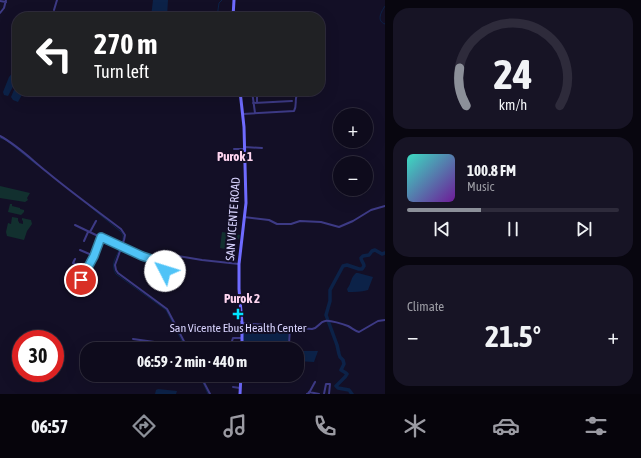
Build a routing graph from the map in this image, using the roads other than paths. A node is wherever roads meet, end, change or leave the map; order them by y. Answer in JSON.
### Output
{"nodes":[{"id":1,"x":57,"y":0,"type":"edge"},
{"id":2,"x":234,"y":0,"type":"edge"},
{"id":3,"x":0,"y":1,"type":"edge"},
{"id":4,"x":6,"y":1,"type":"edge"},
{"id":5,"x":54,"y":10,"type":"dead end"},
{"id":6,"x":233,"y":12,"type":"edge"},
{"id":7,"x":0,"y":13,"type":"edge"},
{"id":8,"x":241,"y":96,"type":"edge"},
{"id":9,"x":252,"y":96,"type":"edge"},
{"id":10,"x":257,"y":96,"type":"edge"},
{"id":11,"x":296,"y":96,"type":"edge"},
{"id":12,"x":292,"y":101,"type":"dead end"},
{"id":13,"x":257,"y":102,"type":"junction"},
{"id":14,"x":253,"y":103,"type":"junction"},
{"id":15,"x":255,"y":113,"type":"junction"},
{"id":16,"x":243,"y":114,"type":"junction"},
{"id":17,"x":0,"y":136,"type":"edge"},
{"id":18,"x":245,"y":148,"type":"junction"},
{"id":19,"x":262,"y":148,"type":"dead end"},
{"id":20,"x":234,"y":149,"type":"dead end"},
{"id":21,"x":385,"y":206,"type":"edge"},
{"id":22,"x":244,"y":217,"type":"junction"},
{"id":23,"x":96,"y":221,"type":"dead end"},
{"id":24,"x":75,"y":225,"type":"dead end"},
{"id":25,"x":89,"y":232,"type":"junction"},
{"id":26,"x":101,"y":237,"type":"junction"},
{"id":27,"x":84,"y":242,"type":"dead end"},
{"id":28,"x":122,"y":247,"type":"junction"},
{"id":29,"x":80,"y":250,"type":"dead end"},
{"id":30,"x":94,"y":256,"type":"junction"},
{"id":31,"x":75,"y":259,"type":"dead end"},
{"id":32,"x":163,"y":263,"type":"junction"},
{"id":33,"x":239,"y":264,"type":"junction"},
{"id":34,"x":86,"y":269,"type":"junction"},
{"id":35,"x":162,"y":278,"type":"dead end"},
{"id":36,"x":81,"y":280,"type":"dead end"},
{"id":37,"x":252,"y":297,"type":"dead end"},
{"id":38,"x":240,"y":298,"type":"junction"},
{"id":39,"x":385,"y":320,"type":"edge"},
{"id":40,"x":242,"y":323,"type":"junction"},
{"id":41,"x":290,"y":327,"type":"junction"},
{"id":42,"x":242,"y":338,"type":"junction"},
{"id":43,"x":133,"y":339,"type":"dead end"},
{"id":44,"x":232,"y":341,"type":"dead end"},
{"id":45,"x":151,"y":342,"type":"edge"},
{"id":46,"x":184,"y":342,"type":"edge"},
{"id":47,"x":242,"y":342,"type":"edge"},
{"id":48,"x":289,"y":342,"type":"edge"},
{"id":49,"x":204,"y":382,"type":"edge"},
{"id":50,"x":241,"y":382,"type":"edge"},
{"id":51,"x":316,"y":382,"type":"dead end"},
{"id":52,"x":233,"y":387,"type":"dead end"},
{"id":53,"x":240,"y":388,"type":"junction"},
{"id":54,"x":308,"y":393,"type":"edge"},
{"id":55,"x":210,"y":394,"type":"edge"},
{"id":56,"x":240,"y":394,"type":"edge"},
{"id":57,"x":319,"y":394,"type":"edge"},
{"id":58,"x":324,"y":394,"type":"edge"},
{"id":59,"x":329,"y":394,"type":"edge"}],
"edges":[{"from":1,"to":5,"type":"street"},
{"from":2,"to":6,"type":"street"},
{"from":3,"to":4,"type":"street"},
{"from":4,"to":7,"type":"street"},
{"from":8,"to":16,"type":"street","name":"SAN VICENTE ROAD"},
{"from":9,"to":14,"type":"street"},
{"from":10,"to":13,"type":"street"},
{"from":11,"to":15,"type":"street"},
{"from":12,"to":13,"type":"street"},
{"from":13,"to":14,"type":"street"},
{"from":14,"to":15,"type":"street"},
{"from":15,"to":16,"type":"street"},
{"from":16,"to":18,"type":"street","name":"SAN VICENTE ROAD"},
{"from":17,"to":28,"type":"street"},
{"from":18,"to":19,"type":"street"},
{"from":18,"to":20,"type":"street"},
{"from":18,"to":22,"type":"street","name":"SAN VICENTE ROAD"},
{"from":21,"to":22,"type":"street"},
{"from":22,"to":33,"type":"street","name":"SAN VICENTE ROAD"},
{"from":23,"to":25,"type":"street"},
{"from":24,"to":25,"type":"street"},
{"from":25,"to":26,"type":"street"},
{"from":25,"to":27,"type":"street"},
{"from":26,"to":28,"type":"street"},
{"from":26,"to":30,"type":"street"},
{"from":28,"to":32,"type":"street"},
{"from":28,"to":46,"type":"street"},
{"from":29,"to":30,"type":"street"},
{"from":30,"to":34,"type":"street"},
{"from":31,"to":34,"type":"street"},
{"from":32,"to":33,"type":"street"},
{"from":32,"to":35,"type":"street"},
{"from":33,"to":38,"type":"street","name":"SAN VICENTE ROAD"},
{"from":34,"to":36,"type":"street"},
{"from":37,"to":38,"type":"street"},
{"from":38,"to":40,"type":"street","name":"SAN VICENTE ROAD"},
{"from":39,"to":41,"type":"street"},
{"from":40,"to":41,"type":"street"},
{"from":40,"to":42,"type":"street","name":"SAN VICENTE ROAD"},
{"from":41,"to":48,"type":"street"},
{"from":42,"to":44,"type":"street"},
{"from":42,"to":47,"type":"street","name":"SAN VICENTE ROAD"},
{"from":43,"to":45,"type":"street"},
{"from":49,"to":55,"type":"street"},
{"from":50,"to":53,"type":"street"},
{"from":51,"to":54,"type":"street"},
{"from":52,"to":53,"type":"street"},
{"from":53,"to":56,"type":"street"},
{"from":54,"to":57,"type":"street"},
{"from":58,"to":59,"type":"street"}]}
